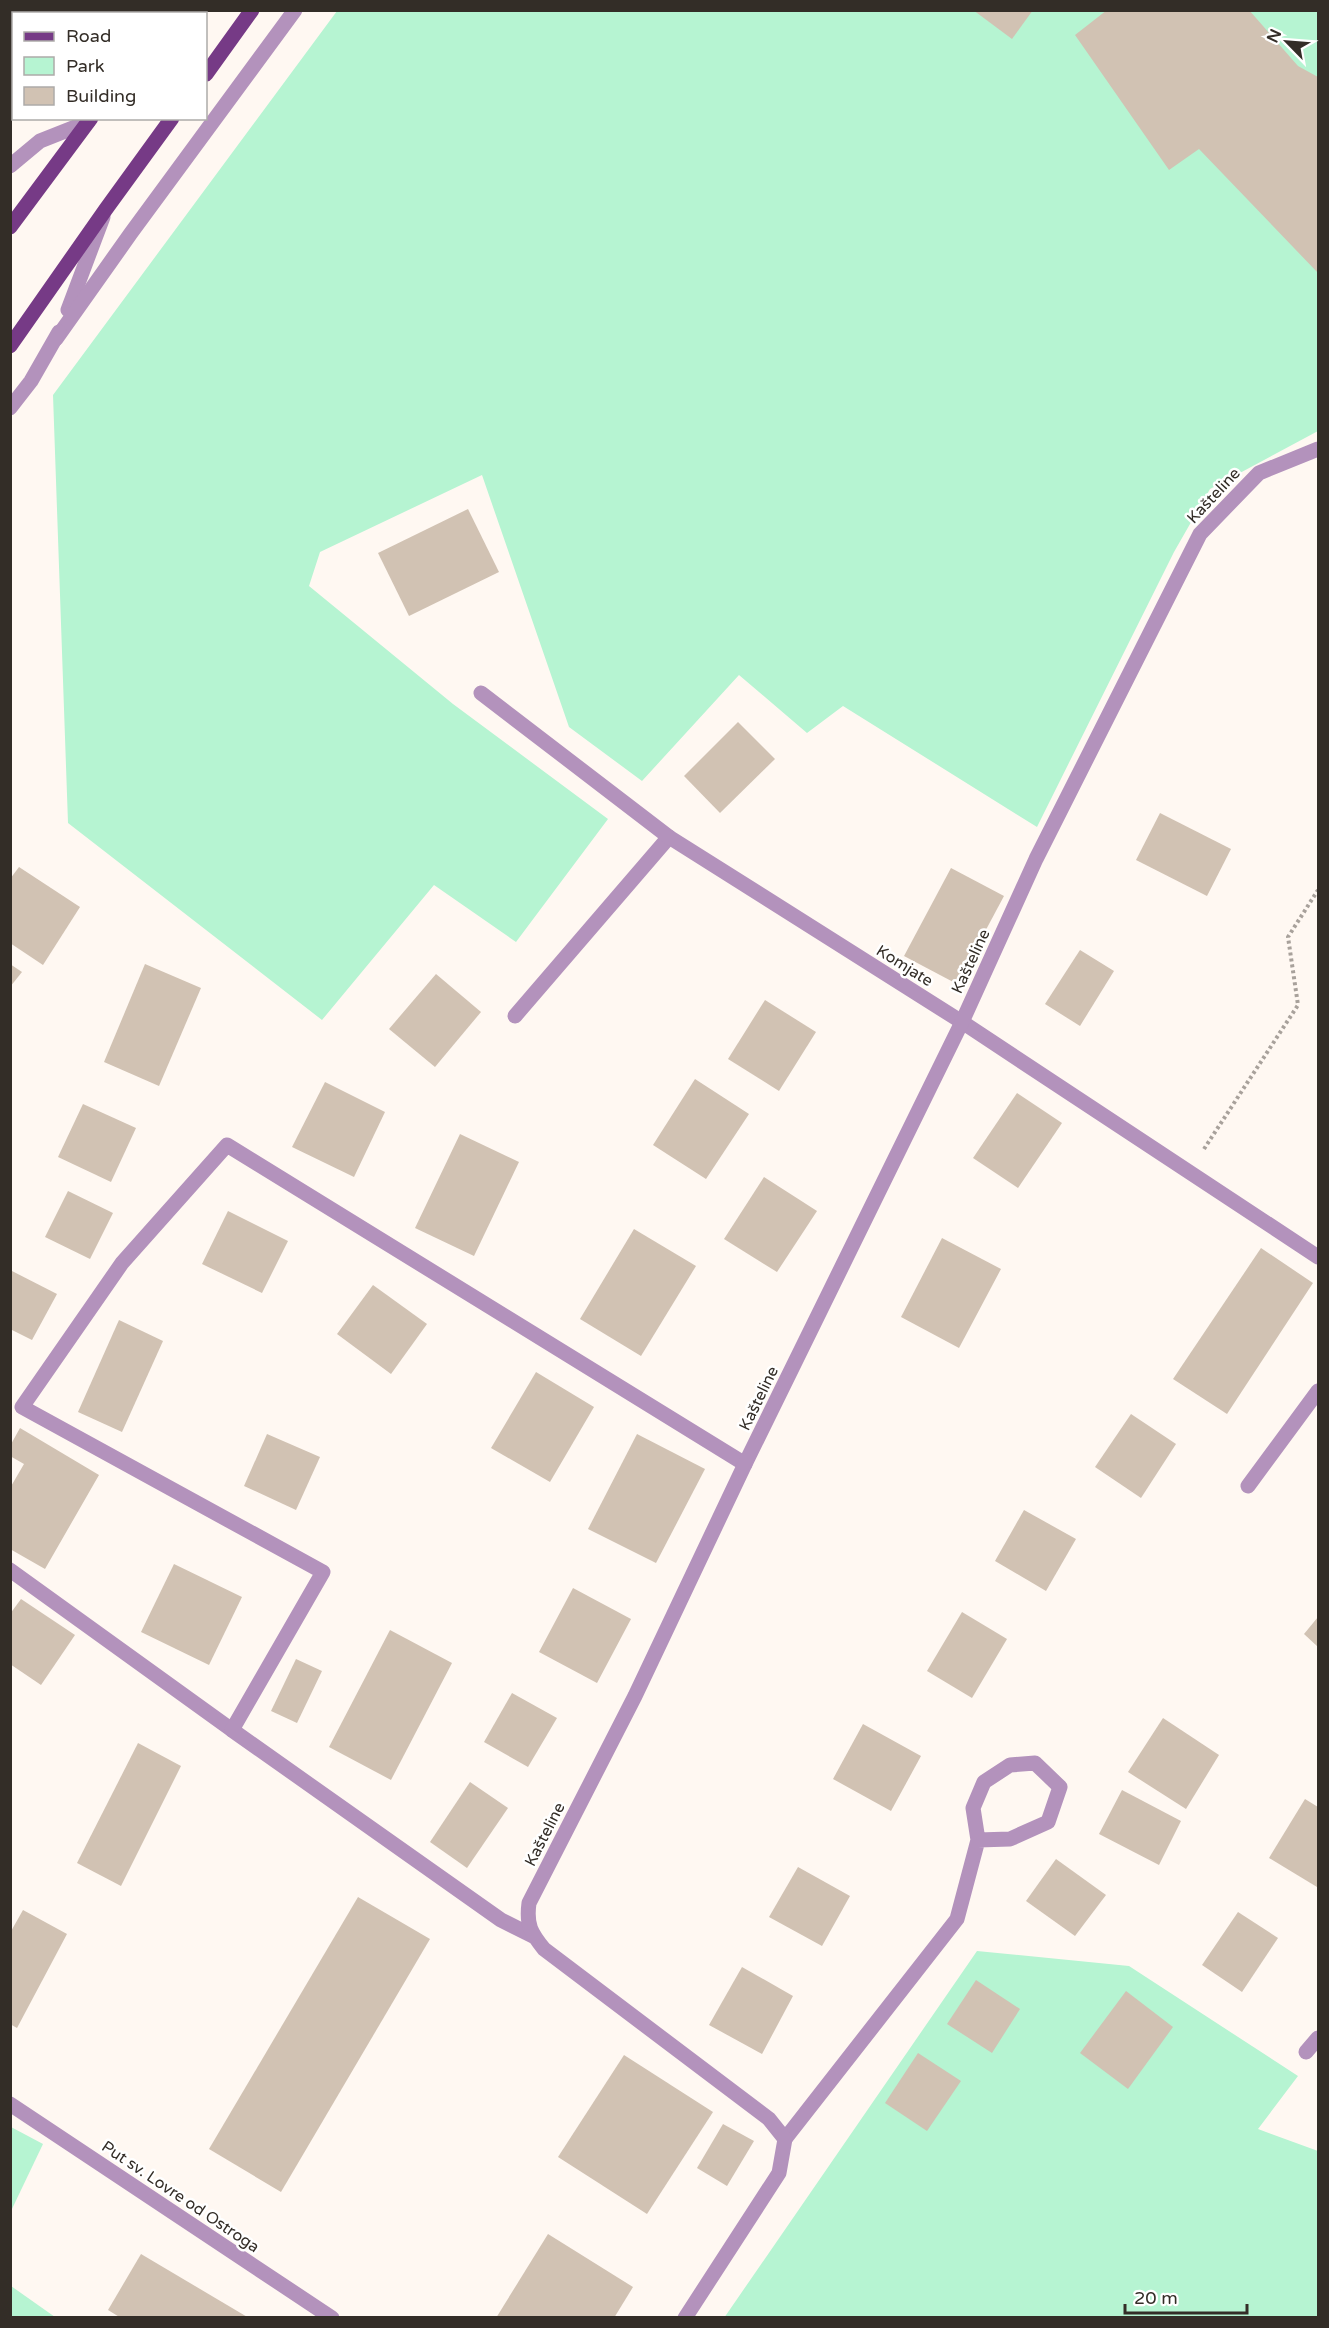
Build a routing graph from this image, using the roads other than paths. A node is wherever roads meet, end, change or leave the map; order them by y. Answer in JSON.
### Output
{"nodes":[{"id":1,"x":252,"y":10,"type":"edge"},
{"id":2,"x":295,"y":10,"type":"edge"},
{"id":3,"x":207,"y":73,"type":"edge"},
{"id":4,"x":88,"y":120,"type":"edge"},
{"id":5,"x":171,"y":120,"type":"edge"},
{"id":6,"x":10,"y":166,"type":"edge"},
{"id":7,"x":106,"y":209,"type":"junction"},
{"id":8,"x":10,"y":227,"type":"edge"},
{"id":9,"x":56,"y":339,"type":"junction"},
{"id":10,"x":10,"y":346,"type":"edge"},
{"id":11,"x":10,"y":408,"type":"edge"},
{"id":12,"x":1318,"y":449,"type":"edge"},
{"id":13,"x":481,"y":693,"type":"dead end"},
{"id":14,"x":669,"y":837,"type":"junction"},
{"id":15,"x":515,"y":1016,"type":"dead end"},
{"id":16,"x":962,"y":1022,"type":"junction"},
{"id":17,"x":1318,"y":1257,"type":"edge"},
{"id":18,"x":1318,"y":1391,"type":"edge"},
{"id":19,"x":745,"y":1464,"type":"junction"},
{"id":20,"x":1248,"y":1486,"type":"dead end"},
{"id":21,"x":10,"y":1570,"type":"edge"},
{"id":22,"x":232,"y":1730,"type":"junction"},
{"id":23,"x":978,"y":1840,"type":"junction"},
{"id":24,"x":533,"y":1936,"type":"junction"},
{"id":25,"x":1318,"y":2038,"type":"edge"},
{"id":26,"x":1306,"y":2052,"type":"dead end"},
{"id":27,"x":10,"y":2104,"type":"edge"},
{"id":28,"x":784,"y":2139,"type":"junction"},
{"id":29,"x":332,"y":2318,"type":"edge"},
{"id":30,"x":685,"y":2318,"type":"edge"}],
"edges":[{"from":1,"to":3,"type":"main road"},
{"from":2,"to":9,"type":"street"},
{"from":4,"to":6,"type":"street"},
{"from":4,"to":8,"type":"main road"},
{"from":5,"to":7,"type":"main road"},
{"from":7,"to":9,"type":"street"},
{"from":7,"to":10,"type":"main road"},
{"from":9,"to":11,"type":"street"},
{"from":12,"to":16,"type":"street","name":"Kašteline"},
{"from":13,"to":14,"type":"street","name":"Komjate"},
{"from":14,"to":15,"type":"street"},
{"from":14,"to":16,"type":"street","name":"Komjate"},
{"from":16,"to":17,"type":"street","name":"Komjate"},
{"from":16,"to":19,"type":"street","name":"Kašteline"},
{"from":18,"to":20,"type":"street"},
{"from":19,"to":22,"type":"street"},
{"from":19,"to":24,"type":"street","name":"Kašteline"},
{"from":21,"to":22,"type":"street"},
{"from":22,"to":24,"type":"street"},
{"from":23,"to":23,"type":"street"},
{"from":23,"to":28,"type":"street"},
{"from":24,"to":28,"type":"street"},
{"from":25,"to":26,"type":"street"},
{"from":27,"to":29,"type":"street","name":"Put sv. Lovre od Ostroga"},
{"from":28,"to":30,"type":"street"}]}
